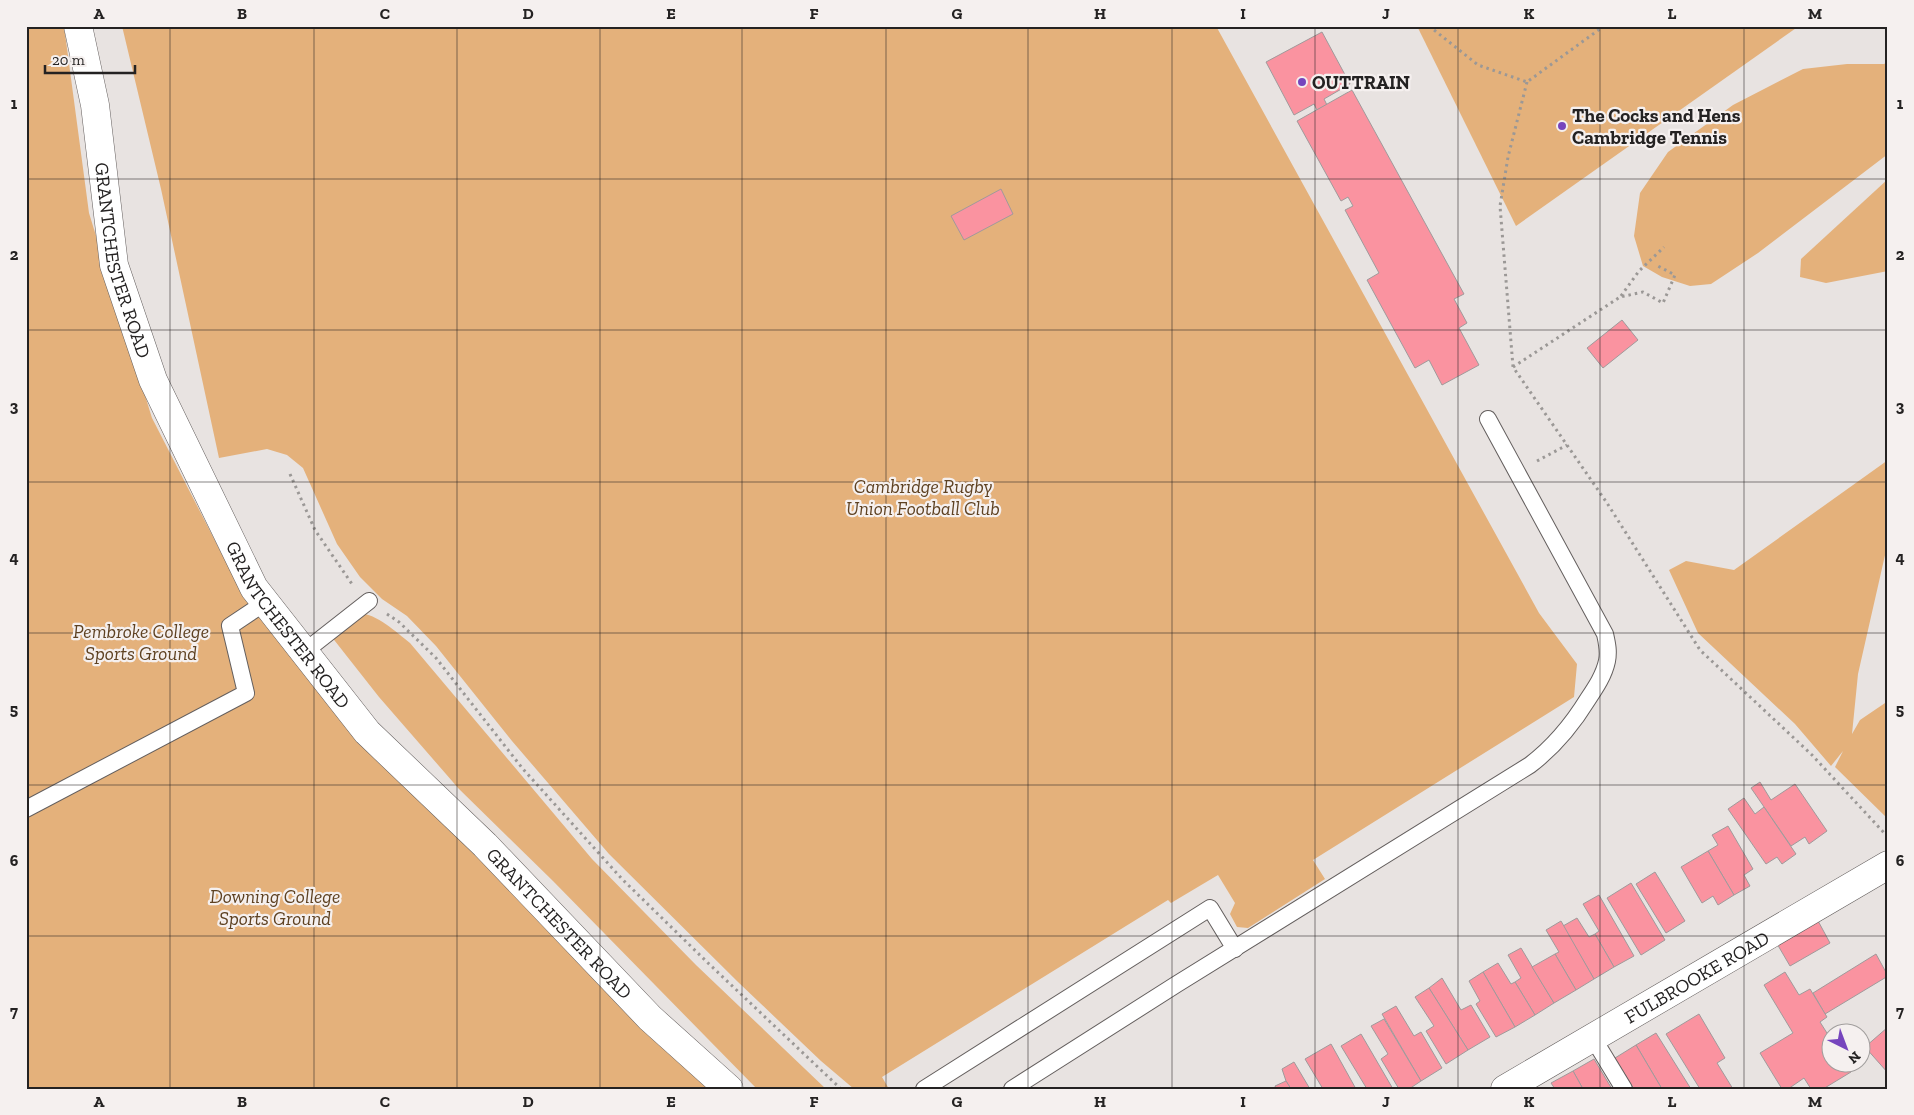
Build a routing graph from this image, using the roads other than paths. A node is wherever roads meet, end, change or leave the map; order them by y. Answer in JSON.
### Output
{"nodes":[{"id":1,"x":78,"y":26,"type":"edge"},
{"id":2,"x":1488,"y":419,"type":"dead end"},
{"id":3,"x":368,"y":601,"type":"road end"},
{"id":4,"x":266,"y":602,"type":"junction"},
{"id":5,"x":304,"y":652,"type":"junction"},
{"id":6,"x":26,"y":809,"type":"edge"},
{"id":7,"x":1888,"y":865,"type":"edge"},
{"id":8,"x":1234,"y":948,"type":"junction"},
{"id":9,"x":1593,"y":1038,"type":"junction"},
{"id":10,"x":729,"y":1089,"type":"edge"},
{"id":11,"x":924,"y":1089,"type":"edge"},
{"id":12,"x":1012,"y":1089,"type":"edge"},
{"id":13,"x":1506,"y":1089,"type":"edge"},
{"id":14,"x":1624,"y":1089,"type":"edge"}],
"edges":[{"from":1,"to":4,"type":"street","name":"GRANTCHESTER ROAD"},
{"from":2,"to":8,"type":"lane"},
{"from":3,"to":5,"type":"lane"},
{"from":4,"to":5,"type":"street","name":"GRANTCHESTER ROAD"},
{"from":4,"to":6,"type":"lane"},
{"from":5,"to":10,"type":"street","name":"GRANTCHESTER ROAD"},
{"from":7,"to":9,"type":"street","name":"FULBROOKE ROAD"},
{"from":8,"to":11,"type":"lane"},
{"from":8,"to":12,"type":"lane"},
{"from":9,"to":13,"type":"street","name":"FULBROOKE ROAD"},
{"from":9,"to":14,"type":"lane"}]}
